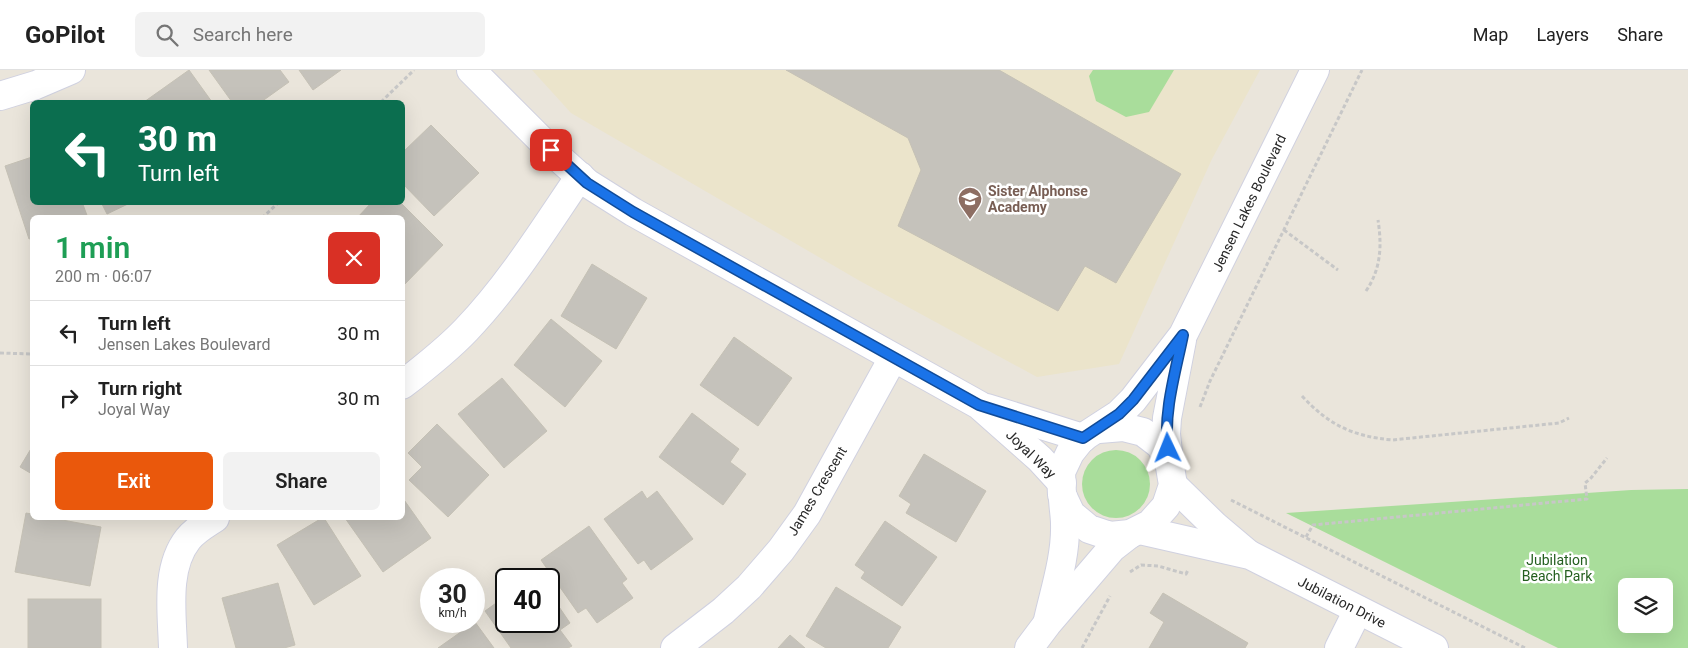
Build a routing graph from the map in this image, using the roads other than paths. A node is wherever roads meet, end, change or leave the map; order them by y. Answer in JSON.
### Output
{"nodes":[{"id":1,"x":71,"y":70,"type":"edge"},
{"id":2,"x":470,"y":70,"type":"edge"},
{"id":3,"x":1315,"y":70,"type":"edge"},
{"id":4,"x":0,"y":96,"type":"edge"},
{"id":5,"x":580,"y":176,"type":"junction"},
{"id":6,"x":1183,"y":335,"type":"junction"},
{"id":7,"x":893,"y":358,"type":"junction"},
{"id":8,"x":405,"y":382,"type":"edge"},
{"id":9,"x":979,"y":405,"type":"junction"},
{"id":10,"x":1091,"y":433,"type":"junction"},
{"id":11,"x":1171,"y":473,"type":"junction"},
{"id":12,"x":1062,"y":489,"type":"junction"},
{"id":13,"x":212,"y":520,"type":"edge"},
{"id":14,"x":1135,"y":532,"type":"junction"},
{"id":15,"x":1250,"y":555,"type":"junction"},
{"id":16,"x":1358,"y":610,"type":"junction"},
{"id":17,"x":1047,"y":624,"type":"junction"},
{"id":18,"x":173,"y":648,"type":"edge"},
{"id":19,"x":675,"y":648,"type":"edge"},
{"id":20,"x":1029,"y":648,"type":"edge"},
{"id":21,"x":1339,"y":648,"type":"edge"},
{"id":22,"x":1434,"y":648,"type":"edge"}],
"edges":[{"from":1,"to":4,"type":"street"},
{"from":2,"to":5,"type":"street","name":"Joyal Way"},
{"from":3,"to":6,"type":"street","name":"Jensen Lakes Boulevard"},
{"from":5,"to":7,"type":"street","name":"Joyal Way"},
{"from":5,"to":8,"type":"street"},
{"from":6,"to":10,"type":"street","name":"Jensen Lakes Boulevard"},
{"from":6,"to":11,"type":"street","name":"Jensen Lakes Boulevard"},
{"from":7,"to":9,"type":"street","name":"Joyal Way"},
{"from":7,"to":19,"type":"street","name":"James Crescent"},
{"from":9,"to":10,"type":"street","name":"Joyal Way"},
{"from":9,"to":12,"type":"street","name":"Joyal Way"},
{"from":10,"to":11,"type":"street"},
{"from":10,"to":12,"type":"street"},
{"from":11,"to":14,"type":"street"},
{"from":11,"to":15,"type":"street","name":"Jubilation Drive"},
{"from":12,"to":14,"type":"street"},
{"from":12,"to":17,"type":"street"},
{"from":13,"to":18,"type":"street"},
{"from":14,"to":15,"type":"street","name":"Jubilation Drive"},
{"from":14,"to":17,"type":"street"},
{"from":15,"to":16,"type":"street","name":"Jubilation Drive"},
{"from":16,"to":21,"type":"street"},
{"from":16,"to":22,"type":"street","name":"Jubilation Drive"},
{"from":17,"to":20,"type":"street"}]}
